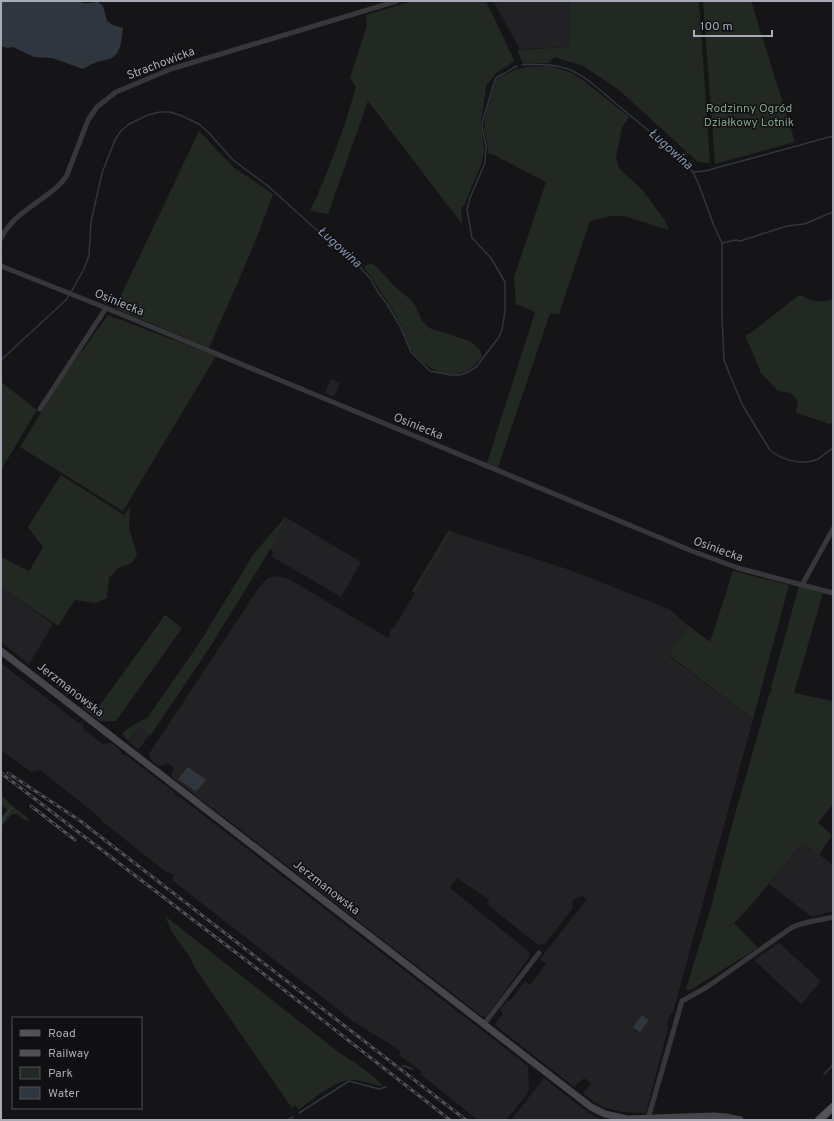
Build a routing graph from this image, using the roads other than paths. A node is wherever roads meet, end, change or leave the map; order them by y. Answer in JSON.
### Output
{"nodes":[{"id":1,"x":397,"y":1,"type":"edge"},
{"id":2,"x":1,"y":238,"type":"edge"},
{"id":3,"x":1,"y":266,"type":"edge"},
{"id":4,"x":106,"y":308,"type":"junction"},
{"id":5,"x":40,"y":408,"type":"dead end"},
{"id":6,"x":833,"y":529,"type":"edge"},
{"id":7,"x":802,"y":584,"type":"junction"},
{"id":8,"x":833,"y":593,"type":"edge"},
{"id":9,"x":1,"y":651,"type":"edge"},
{"id":10,"x":833,"y":917,"type":"edge"},
{"id":11,"x":539,"y":953,"type":"dead end"},
{"id":12,"x":484,"y":1024,"type":"junction"},
{"id":13,"x":833,"y":1107,"type":"edge"},
{"id":14,"x":648,"y":1119,"type":"edge"},
{"id":15,"x":740,"y":1120,"type":"edge"},
{"id":16,"x":819,"y":1120,"type":"edge"}],
"edges":[{"from":1,"to":2,"type":"street","name":"Strachowicka"},
{"from":3,"to":4,"type":"street","name":"Osiniecka"},
{"from":4,"to":5,"type":"street"},
{"from":4,"to":7,"type":"street","name":"Osiniecka"},
{"from":6,"to":7,"type":"street"},
{"from":7,"to":8,"type":"street","name":"Osiniecka"},
{"from":9,"to":12,"type":"street","name":"Jerzmanowska"},
{"from":10,"to":14,"type":"street"},
{"from":11,"to":12,"type":"street"},
{"from":12,"to":14,"type":"street","name":"Jerzmanowska"},
{"from":13,"to":16,"type":"main road"},
{"from":14,"to":15,"type":"street","name":"Jerzmanowska"}]}
